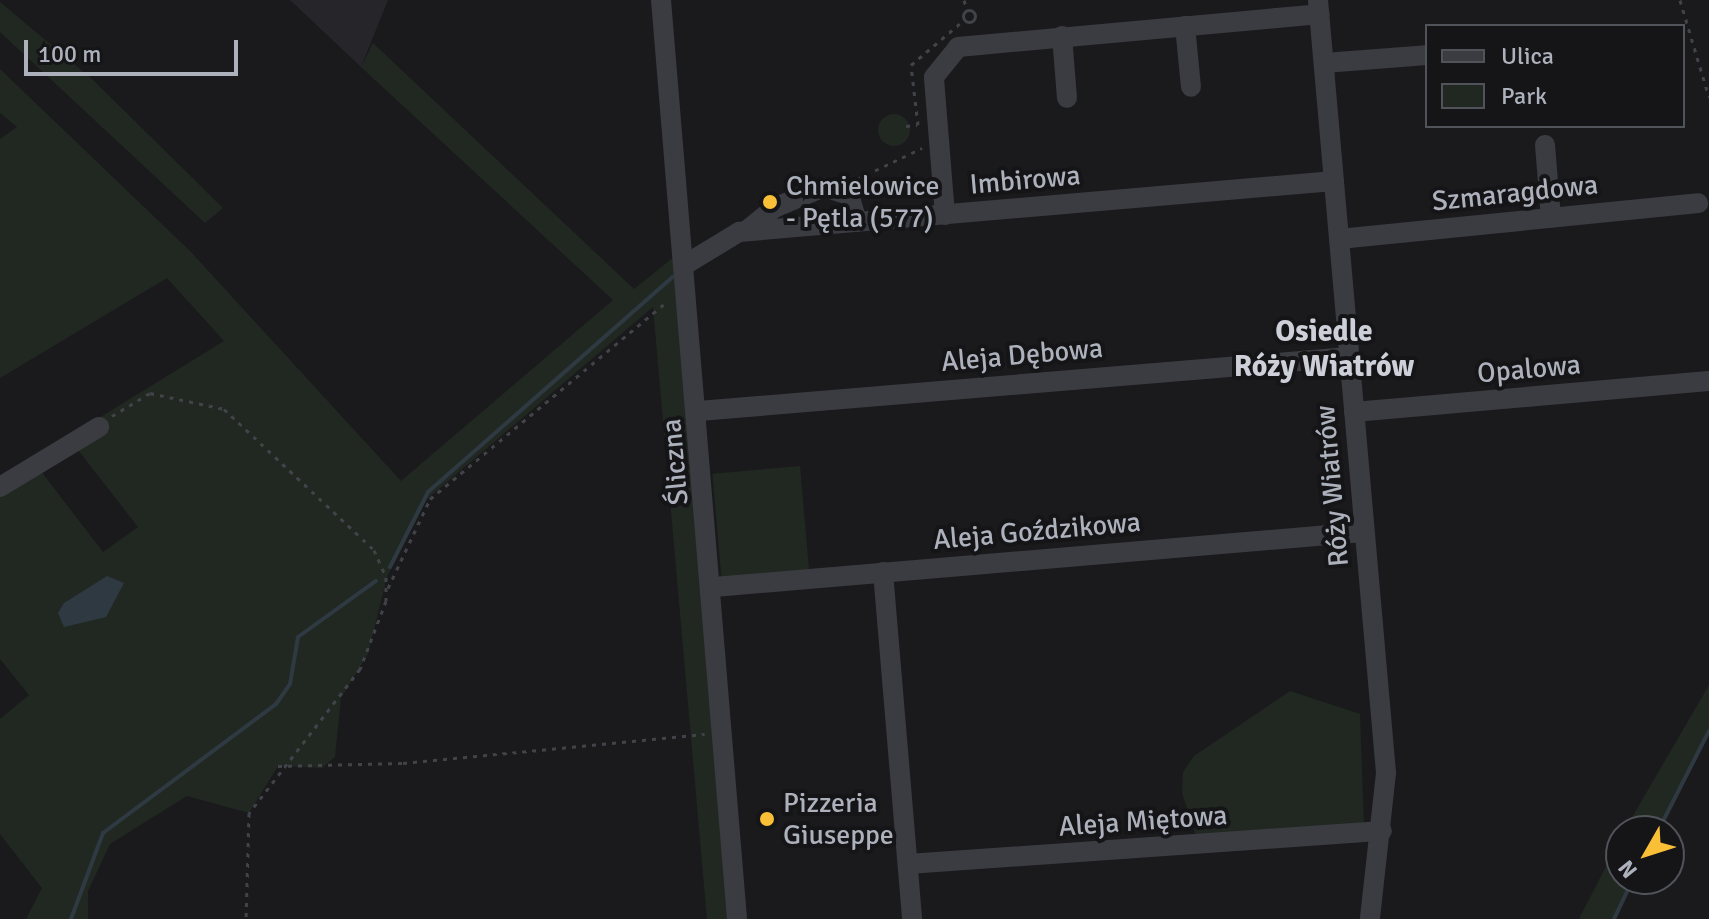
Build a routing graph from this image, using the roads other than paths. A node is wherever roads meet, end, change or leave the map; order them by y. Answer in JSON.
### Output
{"nodes":[{"id":1,"x":661,"y":0,"type":"edge"},
{"id":2,"x":1318,"y":7,"type":"edge"},
{"id":3,"x":1185,"y":26,"type":"junction"},
{"id":4,"x":1062,"y":36,"type":"junction"},
{"id":5,"x":1425,"y":55,"type":"edge"},
{"id":6,"x":1324,"y":63,"type":"junction"},
{"id":7,"x":1191,"y":87,"type":"dead end"},
{"id":8,"x":1067,"y":98,"type":"dead end"},
{"id":9,"x":1545,"y":145,"type":"dead end"},
{"id":10,"x":1334,"y":181,"type":"junction"},
{"id":11,"x":1698,"y":203,"type":"dead end"},
{"id":12,"x":945,"y":215,"type":"junction"},
{"id":13,"x":1551,"y":218,"type":"junction"},
{"id":14,"x":857,"y":222,"type":"junction"},
{"id":15,"x":746,"y":231,"type":"junction"},
{"id":16,"x":1339,"y":239,"type":"junction"},
{"id":17,"x":683,"y":266,"type":"junction"},
{"id":18,"x":1349,"y":357,"type":"junction"},
{"id":19,"x":1709,"y":381,"type":"edge"},
{"id":20,"x":699,"y":411,"type":"junction"},
{"id":21,"x":1354,"y":412,"type":"junction"},
{"id":22,"x":99,"y":427,"type":"road end"},
{"id":23,"x":0,"y":487,"type":"edge"},
{"id":24,"x":1364,"y":532,"type":"junction"},
{"id":25,"x":883,"y":572,"type":"junction"},
{"id":26,"x":714,"y":587,"type":"junction"},
{"id":27,"x":1382,"y":831,"type":"junction"},
{"id":28,"x":908,"y":864,"type":"junction"},
{"id":29,"x":737,"y":919,"type":"edge"},
{"id":30,"x":912,"y":919,"type":"edge"},
{"id":31,"x":1370,"y":919,"type":"edge"}],
"edges":[{"from":1,"to":17,"type":"street","name":"Śliczna"},
{"from":2,"to":3,"type":"street"},
{"from":2,"to":6,"type":"street","name":"Róży Wiatrów"},
{"from":3,"to":4,"type":"street"},
{"from":3,"to":7,"type":"street"},
{"from":4,"to":8,"type":"street"},
{"from":4,"to":12,"type":"street"},
{"from":5,"to":6,"type":"street"},
{"from":6,"to":10,"type":"street","name":"Róży Wiatrów"},
{"from":9,"to":13,"type":"street"},
{"from":10,"to":12,"type":"street","name":"Imbirowa"},
{"from":10,"to":16,"type":"street","name":"Róży Wiatrów"},
{"from":11,"to":13,"type":"street","name":"Szmaragdowa"},
{"from":12,"to":14,"type":"street","name":"Imbirowa"},
{"from":13,"to":16,"type":"street","name":"Szmaragdowa"},
{"from":14,"to":15,"type":"street","name":"Imbirowa"},
{"from":14,"to":15,"type":"street"},
{"from":15,"to":17,"type":"street","name":"Imbirowa"},
{"from":16,"to":18,"type":"street","name":"Róży Wiatrów"},
{"from":17,"to":20,"type":"street","name":"Śliczna"},
{"from":18,"to":20,"type":"street","name":"Aleja Dębowa"},
{"from":18,"to":21,"type":"street","name":"Róży Wiatrów"},
{"from":19,"to":21,"type":"street","name":"Opalowa"},
{"from":20,"to":26,"type":"street","name":"Śliczna"},
{"from":21,"to":24,"type":"street","name":"Róży Wiatrów"},
{"from":22,"to":23,"type":"street"},
{"from":24,"to":25,"type":"street","name":"Aleja Goździkowa"},
{"from":24,"to":27,"type":"street","name":"Róży Wiatrów"},
{"from":25,"to":26,"type":"street","name":"Aleja Goździkowa"},
{"from":25,"to":28,"type":"street"},
{"from":26,"to":29,"type":"street","name":"Śliczna"},
{"from":27,"to":28,"type":"street","name":"Aleja Miętowa"},
{"from":27,"to":31,"type":"street","name":"Róży Wiatrów"},
{"from":28,"to":30,"type":"street"}]}
